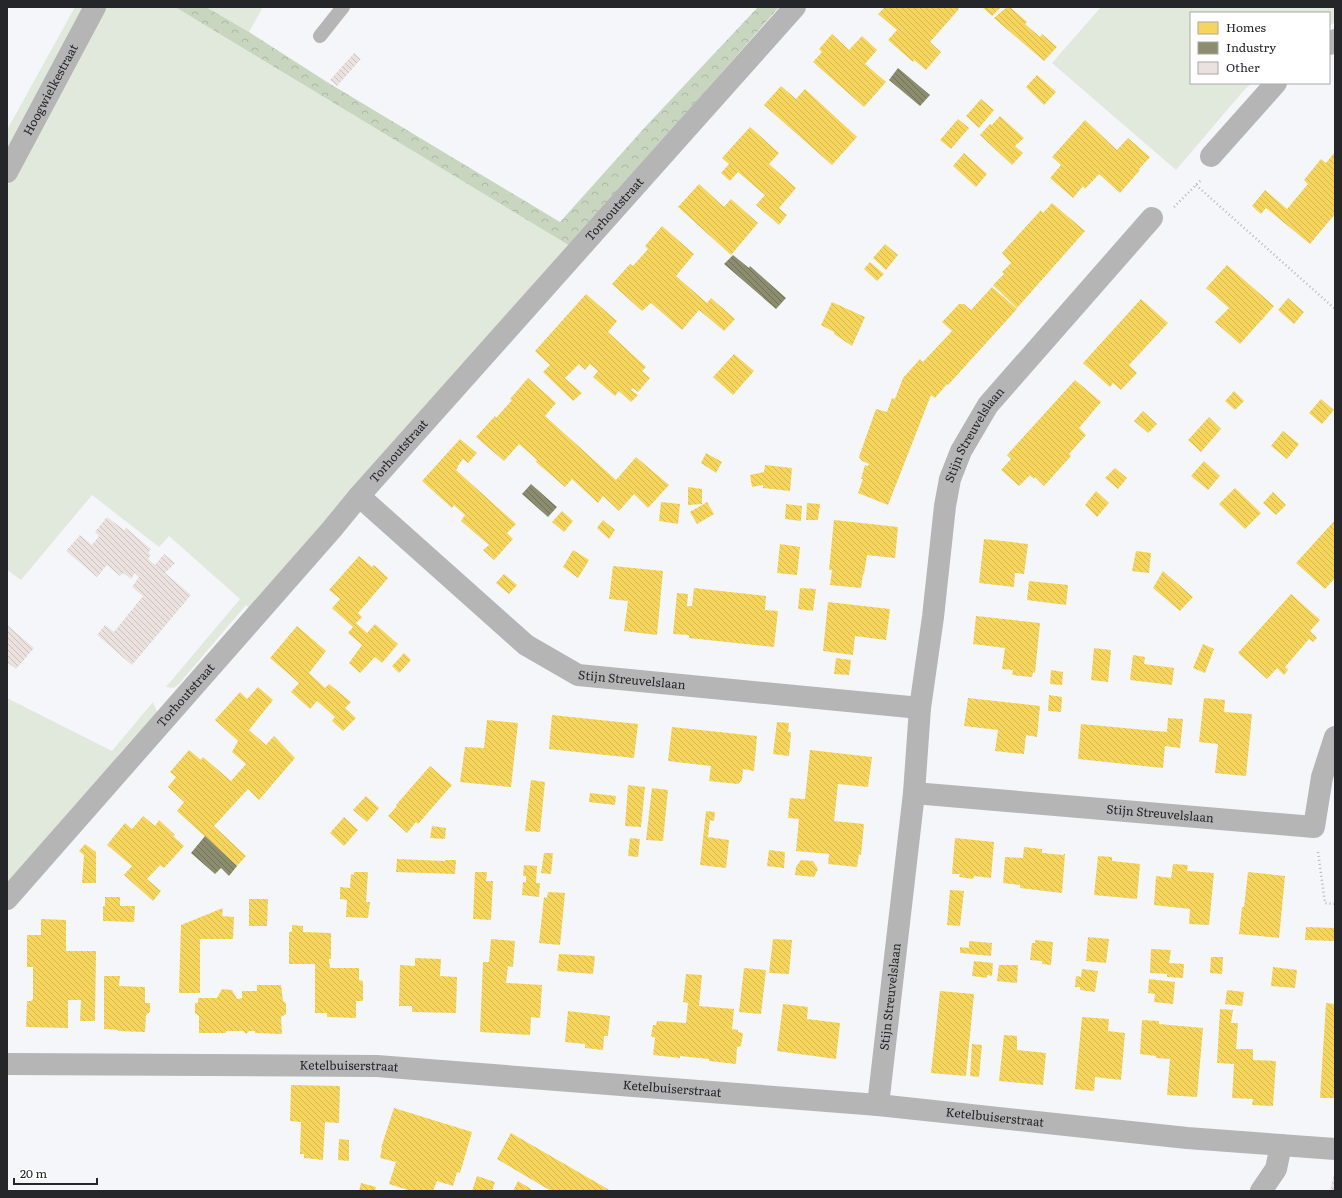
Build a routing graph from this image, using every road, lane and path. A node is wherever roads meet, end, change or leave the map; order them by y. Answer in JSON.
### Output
{"nodes":[{"id":1,"x":94,"y":7,"type":"edge"},
{"id":2,"x":343,"y":7,"type":"edge"},
{"id":3,"x":795,"y":7,"type":"edge"},
{"id":4,"x":320,"y":36,"type":"dead end"},
{"id":5,"x":1275,"y":84,"type":"edge"},
{"id":6,"x":1211,"y":156,"type":"joint"},
{"id":7,"x":7,"y":172,"type":"edge"},
{"id":8,"x":1196,"y":185,"type":"junction"},
{"id":9,"x":1152,"y":218,"type":"joint"},
{"id":10,"x":1335,"y":309,"type":"edge"},
{"id":11,"x":359,"y":496,"type":"junction"},
{"id":12,"x":920,"y":708,"type":"junction"},
{"id":13,"x":1335,"y":737,"type":"edge"},
{"id":14,"x":914,"y":793,"type":"junction"},
{"id":15,"x":1314,"y":827,"type":"junction"},
{"id":16,"x":7,"y":899,"type":"edge"},
{"id":17,"x":1335,"y":904,"type":"edge"},
{"id":18,"x":7,"y":1064,"type":"edge"},
{"id":19,"x":878,"y":1105,"type":"junction"},
{"id":20,"x":1281,"y":1145,"type":"junction"},
{"id":21,"x":1335,"y":1149,"type":"edge"},
{"id":22,"x":1261,"y":1191,"type":"edge"}],
"edges":[{"from":1,"to":7,"type":"street","name":"Hoogwielkestraat"},
{"from":2,"to":4,"type":"lane"},
{"from":3,"to":11,"type":"street","name":"Torhoutstraat"},
{"from":5,"to":6,"type":"street"},
{"from":6,"to":8,"type":"path"},
{"from":8,"to":9,"type":"path"},
{"from":8,"to":10,"type":"path"},
{"from":9,"to":12,"type":"street","name":"Stijn Streuvelslaan"},
{"from":11,"to":12,"type":"street","name":"Stijn Streuvelslaan"},
{"from":11,"to":16,"type":"street","name":"Torhoutstraat"},
{"from":12,"to":14,"type":"street","name":"Stijn Streuvelslaan"},
{"from":13,"to":15,"type":"street"},
{"from":14,"to":15,"type":"street","name":"Stijn Streuvelslaan"},
{"from":14,"to":19,"type":"street","name":"Stijn Streuvelslaan"},
{"from":15,"to":17,"type":"path"},
{"from":18,"to":19,"type":"street","name":"Ketelbuiserstraat"},
{"from":19,"to":20,"type":"street","name":"Ketelbuiserstraat"},
{"from":20,"to":21,"type":"street","name":"Ketelbuiserstraat"},
{"from":20,"to":22,"type":"street"}]}
